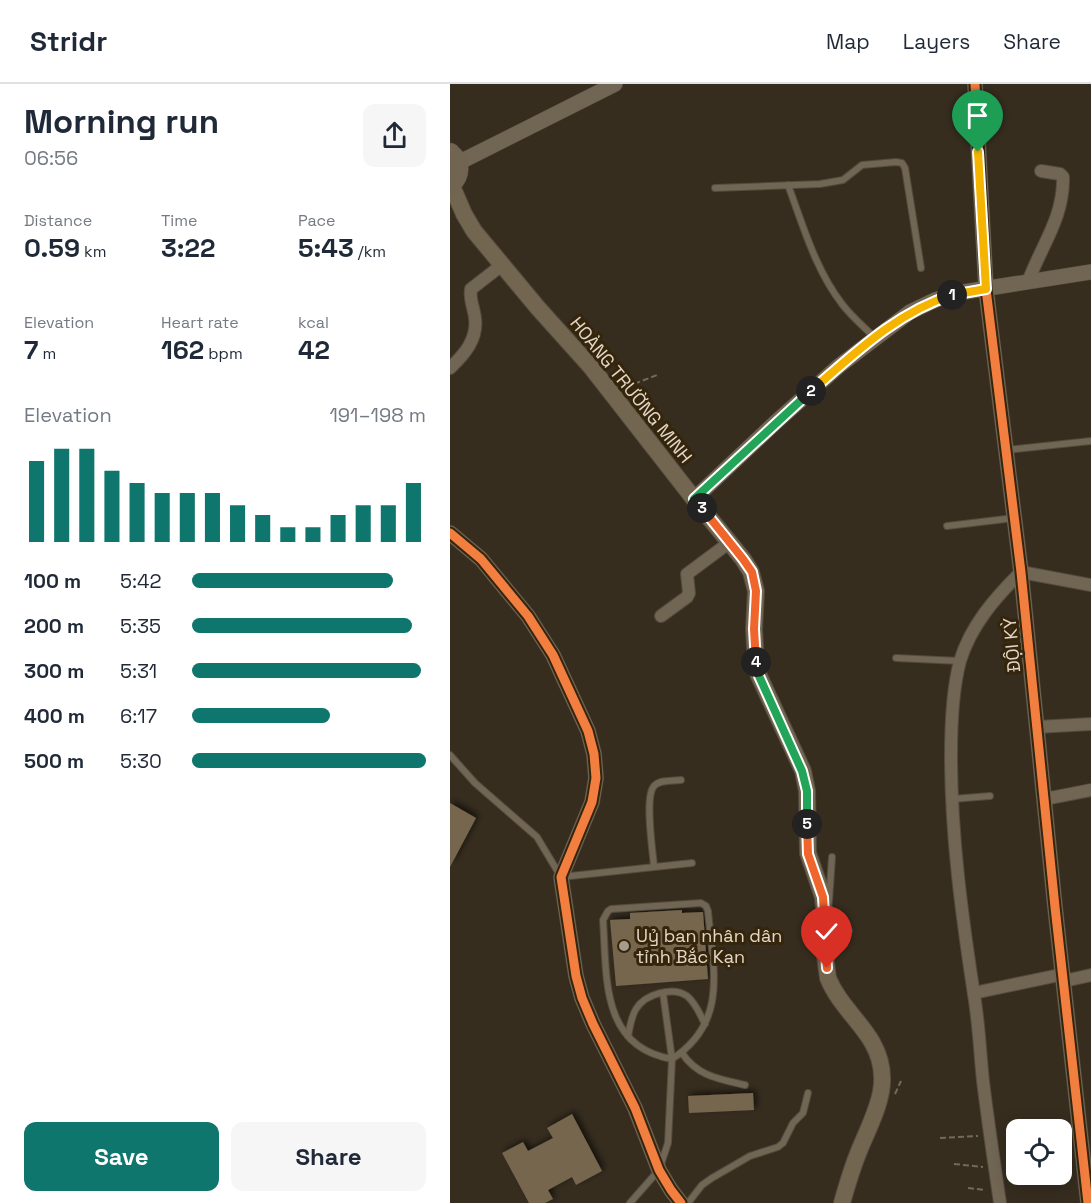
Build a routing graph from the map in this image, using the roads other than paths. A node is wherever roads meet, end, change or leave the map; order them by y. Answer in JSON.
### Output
{"nodes":[{"id":1,"x":615,"y":84,"type":"edge"},
{"id":2,"x":975,"y":84,"type":"edge"},
{"id":3,"x":454,"y":158,"type":"edge"},
{"id":4,"x":1041,"y":171,"type":"dead end"},
{"id":5,"x":450,"y":184,"type":"edge"},
{"id":6,"x":788,"y":185,"type":"junction"},
{"id":7,"x":715,"y":188,"type":"dead end"},
{"id":8,"x":502,"y":266,"type":"junction"},
{"id":9,"x":921,"y":268,"type":"dead end"},
{"id":10,"x":1091,"y":272,"type":"edge"},
{"id":11,"x":1028,"y":282,"type":"junction"},
{"id":12,"x":986,"y":289,"type":"junction"},
{"id":13,"x":875,"y":337,"type":"junction"},
{"id":14,"x":450,"y":368,"type":"edge"},
{"id":15,"x":1091,"y":441,"type":"edge"},
{"id":16,"x":1006,"y":451,"type":"junction"},
{"id":17,"x":694,"y":499,"type":"junction"},
{"id":18,"x":1014,"y":518,"type":"junction"},
{"id":19,"x":947,"y":526,"type":"dead end"},
{"id":20,"x":450,"y":533,"type":"edge"},
{"id":21,"x":730,"y":542,"type":"junction"},
{"id":22,"x":1021,"y":572,"type":"junction"},
{"id":23,"x":1091,"y":585,"type":"edge"},
{"id":24,"x":661,"y":616,"type":"dead end"},
{"id":25,"x":896,"y":658,"type":"dead end"},
{"id":26,"x":960,"y":662,"type":"junction"},
{"id":27,"x":1091,"y":724,"type":"edge"},
{"id":28,"x":1037,"y":727,"type":"junction"},
{"id":29,"x":450,"y":755,"type":"edge"},
{"id":30,"x":681,"y":780,"type":"dead end"},
{"id":31,"x":1091,"y":790,"type":"edge"},
{"id":32,"x":990,"y":796,"type":"dead end"},
{"id":33,"x":952,"y":799,"type":"junction"},
{"id":34,"x":1045,"y":799,"type":"junction"},
{"id":35,"x":832,"y":857,"type":"dead end"},
{"id":36,"x":692,"y":863,"type":"dead end"},
{"id":37,"x":654,"y":867,"type":"junction"},
{"id":38,"x":561,"y":877,"type":"junction"},
{"id":39,"x":824,"y":909,"type":"junction"},
{"id":40,"x":849,"y":931,"type":"dead end"},
{"id":41,"x":825,"y":956,"type":"junction"},
{"id":42,"x":1091,"y":975,"type":"edge"},
{"id":43,"x":1064,"y":978,"type":"junction"},
{"id":44,"x":663,"y":993,"type":"junction"},
{"id":45,"x":974,"y":993,"type":"junction"},
{"id":46,"x":705,"y":1024,"type":"junction"},
{"id":47,"x":628,"y":1036,"type":"junction"},
{"id":48,"x":682,"y":1053,"type":"junction"},
{"id":49,"x":672,"y":1059,"type":"junction"},
{"id":50,"x":745,"y":1085,"type":"dead end"},
{"id":51,"x":808,"y":1093,"type":"dead end"},
{"id":52,"x":660,"y":1170,"type":"junction"},
{"id":53,"x":999,"y":1197,"type":"edge"},
{"id":54,"x":630,"y":1203,"type":"edge"},
{"id":55,"x":681,"y":1203,"type":"edge"},
{"id":56,"x":688,"y":1203,"type":"edge"},
{"id":57,"x":842,"y":1203,"type":"edge"},
{"id":58,"x":1088,"y":1203,"type":"edge"}],
"edges":[{"from":1,"to":3,"type":"street"},
{"from":2,"to":12,"type":"street","name":"ĐỘI KỲ"},
{"from":3,"to":5,"type":"highway"},
{"from":4,"to":11,"type":"street"},
{"from":5,"to":8,"type":"main road","name":"HOÀNG TRƯỜNG MINH"},
{"from":6,"to":7,"type":"lane"},
{"from":6,"to":9,"type":"lane"},
{"from":6,"to":13,"type":"lane"},
{"from":8,"to":14,"type":"street"},
{"from":8,"to":17,"type":"main road","name":"HOÀNG TRƯỜNG MINH"},
{"from":10,"to":11,"type":"street"},
{"from":11,"to":12,"type":"street"},
{"from":12,"to":13,"type":"street"},
{"from":12,"to":16,"type":"street","name":"ĐỘI KỲ"},
{"from":13,"to":17,"type":"street"},
{"from":15,"to":16,"type":"lane"},
{"from":16,"to":18,"type":"street","name":"ĐỘI KỲ"},
{"from":17,"to":21,"type":"main road","name":"HOÀNG TRƯỜNG MINH"},
{"from":18,"to":19,"type":"lane"},
{"from":18,"to":22,"type":"street","name":"ĐỘI KỲ"},
{"from":20,"to":38,"type":"street"},
{"from":21,"to":24,"type":"street"},
{"from":21,"to":39,"type":"main road","name":"HOÀNG TRƯỜNG MINH"},
{"from":22,"to":23,"type":"street"},
{"from":22,"to":26,"type":"street"},
{"from":22,"to":28,"type":"street","name":"ĐỘI KỲ"},
{"from":25,"to":26,"type":"lane"},
{"from":26,"to":33,"type":"street"},
{"from":27,"to":28,"type":"street"},
{"from":28,"to":34,"type":"street","name":"ĐỘI KỲ"},
{"from":29,"to":38,"type":"lane"},
{"from":30,"to":37,"type":"lane"},
{"from":31,"to":34,"type":"street"},
{"from":32,"to":33,"type":"lane"},
{"from":33,"to":45,"type":"street"},
{"from":34,"to":43,"type":"street","name":"ĐỘI KỲ"},
{"from":35,"to":39,"type":"lane"},
{"from":36,"to":37,"type":"lane"},
{"from":37,"to":38,"type":"lane"},
{"from":38,"to":52,"type":"street"},
{"from":39,"to":41,"type":"main road","name":"HOÀNG TRƯỜNG MINH"},
{"from":40,"to":41,"type":"lane"},
{"from":41,"to":57,"type":"main road","name":"HOÀNG TRƯỜNG MINH"},
{"from":42,"to":43,"type":"street"},
{"from":43,"to":45,"type":"street"},
{"from":43,"to":58,"type":"street","name":"ĐỘI KỲ"},
{"from":44,"to":46,"type":"lane"},
{"from":44,"to":47,"type":"lane"},
{"from":44,"to":49,"type":"lane"},
{"from":45,"to":53,"type":"street"},
{"from":46,"to":47,"type":"lane"},
{"from":46,"to":48,"type":"lane"},
{"from":47,"to":49,"type":"lane"},
{"from":48,"to":49,"type":"lane"},
{"from":48,"to":50,"type":"lane"},
{"from":49,"to":52,"type":"lane"},
{"from":51,"to":56,"type":"lane"},
{"from":52,"to":54,"type":"lane"},
{"from":52,"to":55,"type":"street"}]}
